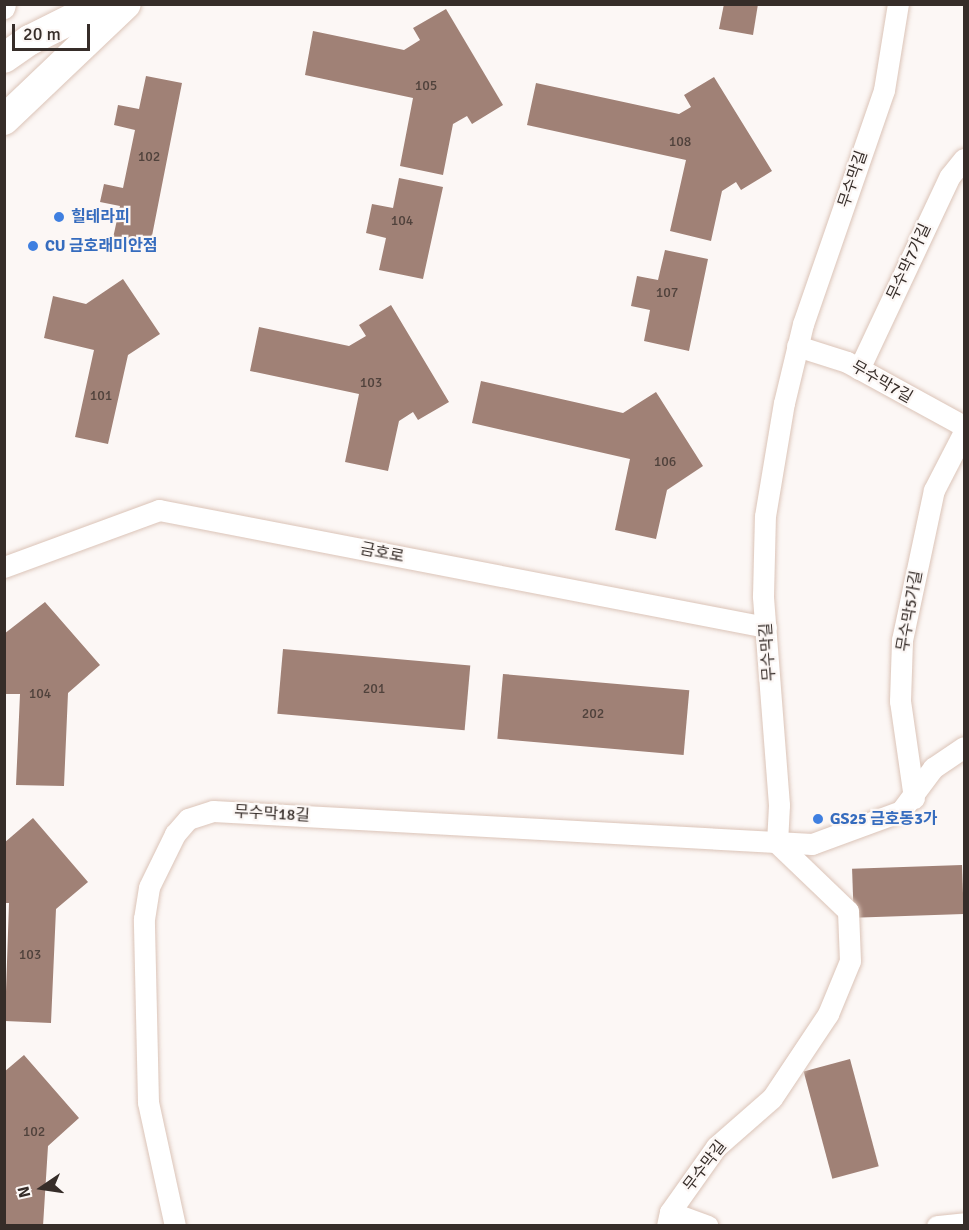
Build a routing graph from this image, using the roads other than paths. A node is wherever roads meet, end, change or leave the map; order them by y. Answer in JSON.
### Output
{"nodes":[{"id":1,"x":102,"y":4,"type":"edge"},
{"id":2,"x":126,"y":4,"type":"edge"},
{"id":3,"x":898,"y":4,"type":"edge"},
{"id":4,"x":4,"y":58,"type":"edge"},
{"id":5,"x":4,"y":120,"type":"edge"},
{"id":6,"x":964,"y":159,"type":"edge"},
{"id":7,"x":797,"y":346,"type":"junction"},
{"id":8,"x":859,"y":369,"type":"junction"},
{"id":9,"x":964,"y":426,"type":"edge"},
{"id":10,"x":964,"y":432,"type":"edge"},
{"id":11,"x":4,"y":567,"type":"edge"},
{"id":12,"x":766,"y":627,"type":"junction"},
{"id":13,"x":964,"y":747,"type":"edge"},
{"id":14,"x":914,"y":798,"type":"junction"},
{"id":15,"x":777,"y":843,"type":"junction"},
{"id":16,"x":687,"y":1222,"type":"edge"},
{"id":17,"x":964,"y":1222,"type":"edge"},
{"id":18,"x":175,"y":1226,"type":"edge"},
{"id":19,"x":937,"y":1226,"type":"edge"}],
"edges":[{"from":1,"to":4,"type":"main road"},
{"from":2,"to":5,"type":"main road"},
{"from":3,"to":7,"type":"street","name":"무수막길"},
{"from":6,"to":8,"type":"street","name":"무수막7가길"},
{"from":7,"to":8,"type":"street","name":"무수막7길"},
{"from":7,"to":12,"type":"street","name":"무수막길"},
{"from":8,"to":9,"type":"street","name":"무수막7길"},
{"from":10,"to":14,"type":"street","name":"무수막5가길"},
{"from":11,"to":12,"type":"street","name":"금호로"},
{"from":12,"to":15,"type":"street","name":"무수막길"},
{"from":13,"to":14,"type":"street"},
{"from":14,"to":15,"type":"street"},
{"from":15,"to":16,"type":"street","name":"무수막길"},
{"from":15,"to":18,"type":"street","name":"무수막18길"},
{"from":17,"to":19,"type":"street"}]}
